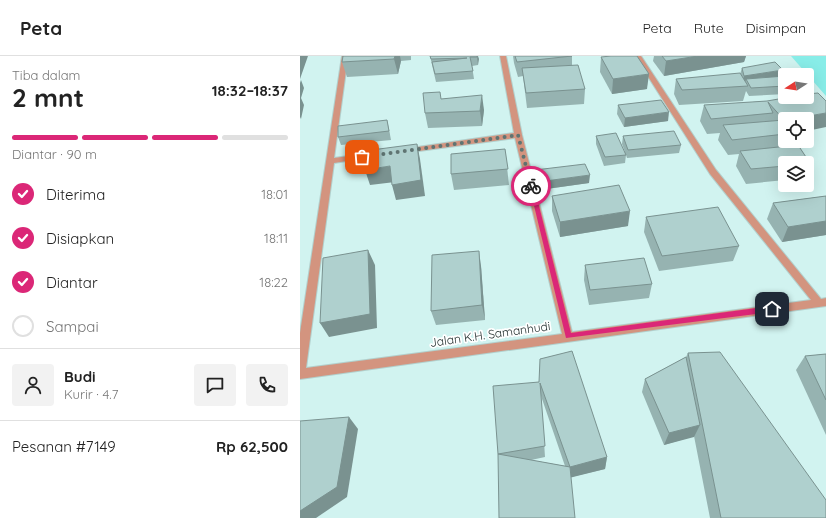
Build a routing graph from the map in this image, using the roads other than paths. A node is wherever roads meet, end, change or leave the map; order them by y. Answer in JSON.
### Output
{"nodes":[{"id":1,"x":345,"y":56,"type":"edge"},
{"id":2,"x":503,"y":56,"type":"edge"},
{"id":3,"x":638,"y":56,"type":"edge"},
{"id":4,"x":518,"y":135,"type":"junction"},
{"id":5,"x":331,"y":161,"type":"junction"},
{"id":6,"x":823,"y":302,"type":"edge"},
{"id":7,"x":568,"y":336,"type":"junction"},
{"id":8,"x":300,"y":370,"type":"edge"},
{"id":9,"x":300,"y":374,"type":"edge"}],
"edges":[{"from":1,"to":5,"type":"street"},
{"from":2,"to":4,"type":"street"},
{"from":3,"to":6,"type":"street"},
{"from":4,"to":5,"type":"street"},
{"from":4,"to":7,"type":"street"},
{"from":5,"to":8,"type":"street"},
{"from":6,"to":7,"type":"street","name":"Jalan K.H. Samanhudi"},
{"from":7,"to":9,"type":"street","name":"Jalan K.H. Samanhudi"}]}
